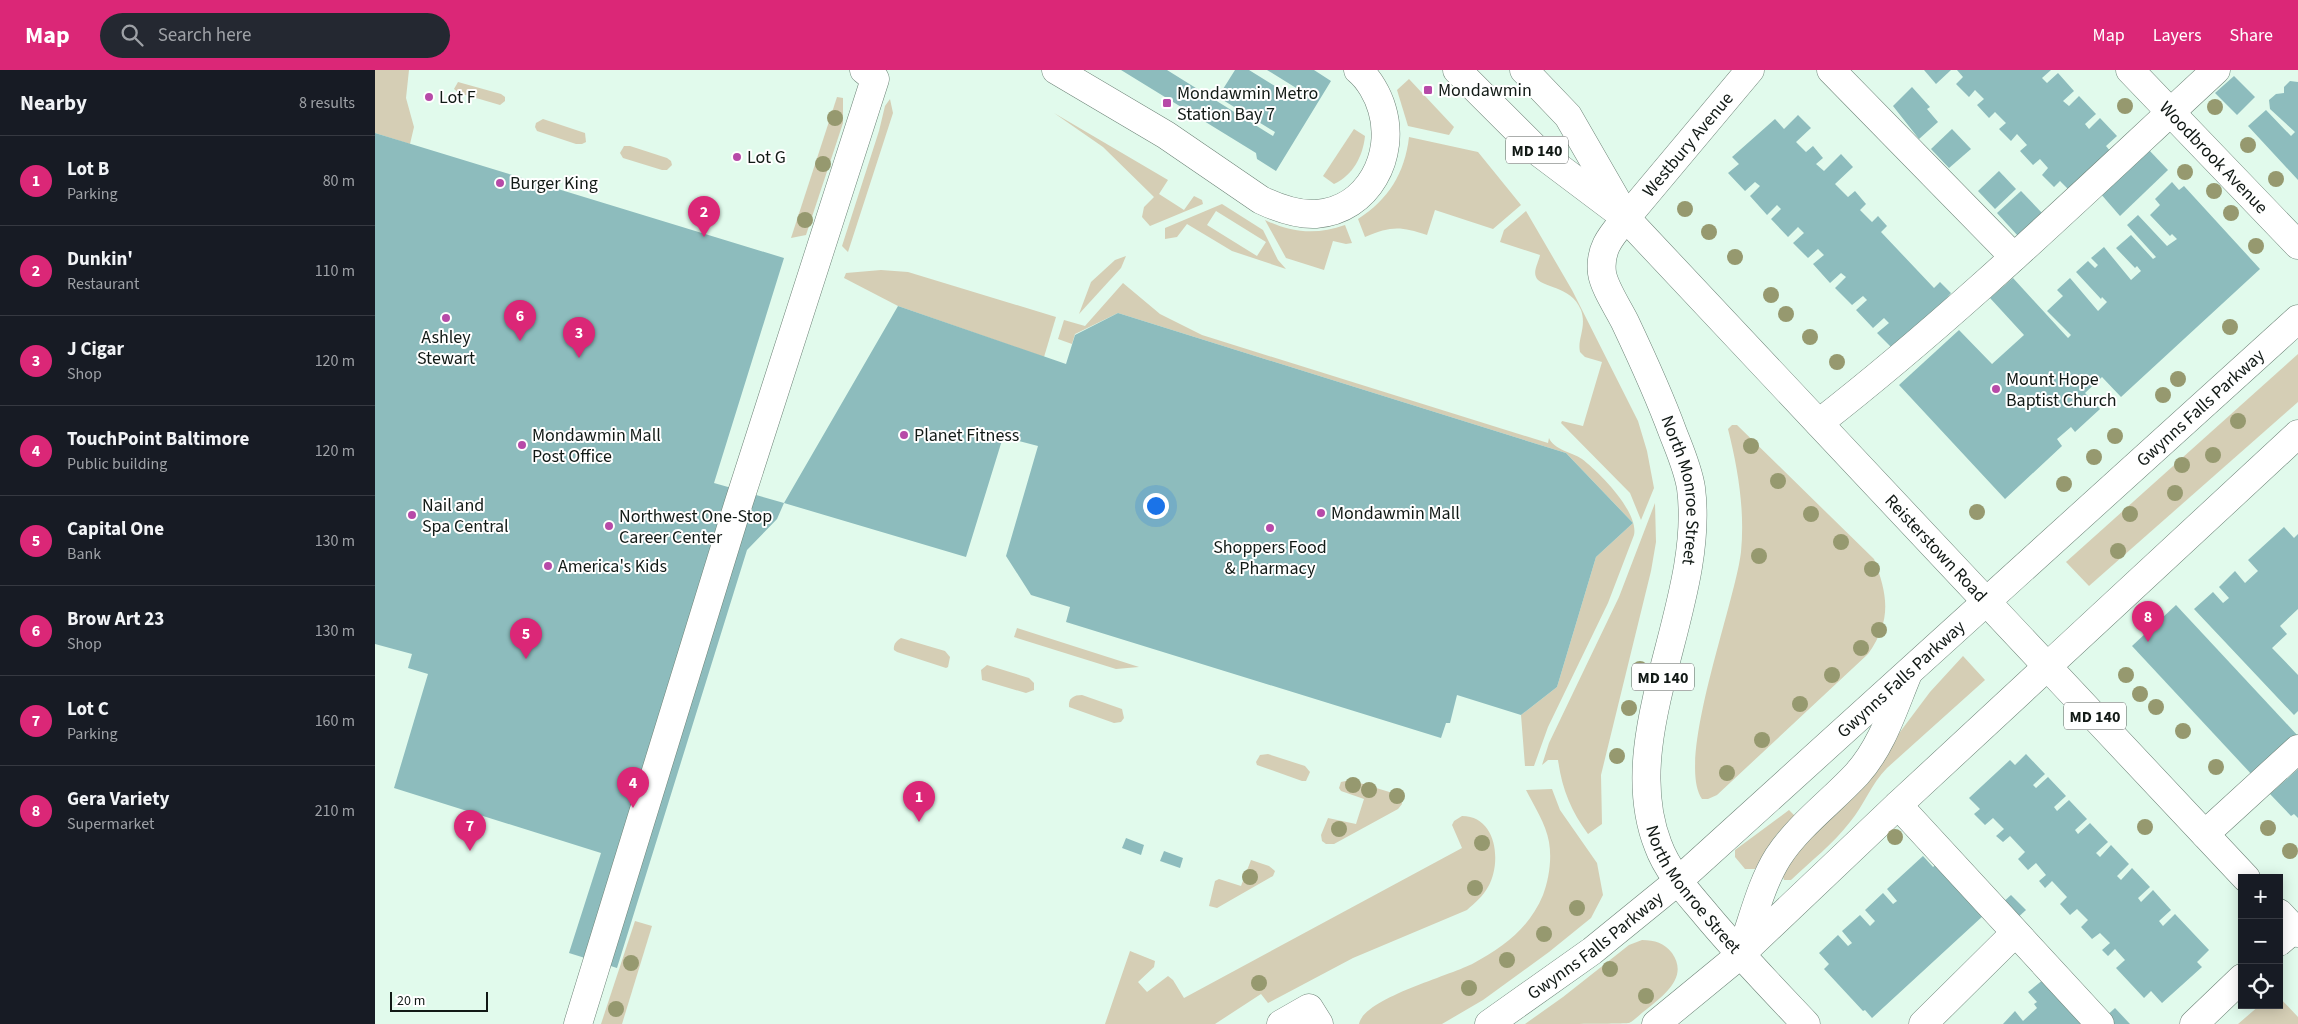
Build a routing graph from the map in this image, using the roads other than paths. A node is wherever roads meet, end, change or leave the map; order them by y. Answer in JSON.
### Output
{"nodes":[{"id":1,"x":864,"y":70,"type":"edge"},
{"id":2,"x":1056,"y":70,"type":"edge"},
{"id":3,"x":1358,"y":70,"type":"edge"},
{"id":4,"x":1457,"y":70,"type":"edge"},
{"id":5,"x":1524,"y":70,"type":"edge"},
{"id":6,"x":1750,"y":70,"type":"edge"},
{"id":7,"x":1831,"y":70,"type":"edge"},
{"id":8,"x":2130,"y":70,"type":"edge"},
{"id":9,"x":2216,"y":70,"type":"edge"},
{"id":10,"x":2169,"y":113,"type":"junction"},
{"id":11,"x":1626,"y":218,"type":"junction"},
{"id":12,"x":2298,"y":245,"type":"edge"},
{"id":13,"x":2014,"y":257,"type":"junction"},
{"id":14,"x":2298,"y":319,"type":"edge"},
{"id":15,"x":1819,"y":423,"type":"junction"},
{"id":16,"x":2298,"y":434,"type":"edge"},
{"id":17,"x":1987,"y":601,"type":"junction"},
{"id":18,"x":2048,"y":666,"type":"junction"},
{"id":19,"x":1909,"y":670,"type":"junction"},
{"id":20,"x":2298,"y":749,"type":"edge"},
{"id":21,"x":1897,"y":806,"type":"junction"},
{"id":22,"x":2205,"y":834,"type":"junction"},
{"id":23,"x":2242,"y":874,"type":"edge"},
{"id":24,"x":1678,"y":881,"type":"junction"},
{"id":25,"x":2015,"y":933,"type":"junction"},
{"id":26,"x":1740,"y":955,"type":"junction"},
{"id":27,"x":2238,"y":982,"type":"edge"},
{"id":28,"x":578,"y":1024,"type":"edge"},
{"id":29,"x":1281,"y":1024,"type":"edge"},
{"id":30,"x":1319,"y":1024,"type":"edge"},
{"id":31,"x":1489,"y":1024,"type":"edge"},
{"id":32,"x":1656,"y":1024,"type":"edge"},
{"id":33,"x":1806,"y":1024,"type":"edge"},
{"id":34,"x":1923,"y":1024,"type":"edge"},
{"id":35,"x":2100,"y":1024,"type":"edge"},
{"id":36,"x":2193,"y":1024,"type":"edge"}],
"edges":[{"from":1,"to":28,"type":"main road"},
{"from":2,"to":3,"type":"main road"},
{"from":4,"to":11,"type":"main road","name":"Reisterstown Road","number":"MD 140"},
{"from":5,"to":11,"type":"main road","name":"Reisterstown Road","number":"MD 140"},
{"from":6,"to":11,"type":"main road","name":"Westbury Avenue"},
{"from":7,"to":13,"type":"main road"},
{"from":8,"to":10,"type":"main road","name":"Woodbrook Avenue"},
{"from":9,"to":10,"type":"main road"},
{"from":10,"to":12,"type":"main road","name":"Woodbrook Avenue"},
{"from":10,"to":13,"type":"main road"},
{"from":11,"to":15,"type":"main road","name":"Reisterstown Road","number":"MD 140"},
{"from":11,"to":24,"type":"main road","name":"North Monroe Street","number":"MD 140"},
{"from":13,"to":15,"type":"main road"},
{"from":14,"to":17,"type":"main road","name":"Gwynns Falls Parkway"},
{"from":15,"to":17,"type":"main road","name":"Reisterstown Road","number":"MD 140"},
{"from":16,"to":18,"type":"main road"},
{"from":17,"to":18,"type":"main road","name":"Reisterstown Road","number":"MD 140"},
{"from":17,"to":19,"type":"main road","name":"Gwynns Falls Parkway"},
{"from":18,"to":21,"type":"main road"},
{"from":18,"to":22,"type":"main road","name":"Reisterstown Road","number":"MD 140"},
{"from":19,"to":24,"type":"main road","name":"Gwynns Falls Parkway"},
{"from":19,"to":26,"type":"main road"},
{"from":20,"to":22,"type":"main road"},
{"from":21,"to":25,"type":"main road"},
{"from":21,"to":26,"type":"main road"},
{"from":22,"to":23,"type":"main road","name":"Reisterstown Road","number":"MD 140"},
{"from":24,"to":26,"type":"main road","name":"North Monroe Street","number":"MD 140"},
{"from":24,"to":31,"type":"main road","name":"Gwynns Falls Parkway"},
{"from":25,"to":34,"type":"main road"},
{"from":25,"to":35,"type":"main road"},
{"from":26,"to":32,"type":"main road"},
{"from":26,"to":33,"type":"main road","name":"North Monroe Street","number":"MD 140"},
{"from":27,"to":36,"type":"main road"},
{"from":29,"to":30,"type":"main road"}]}
